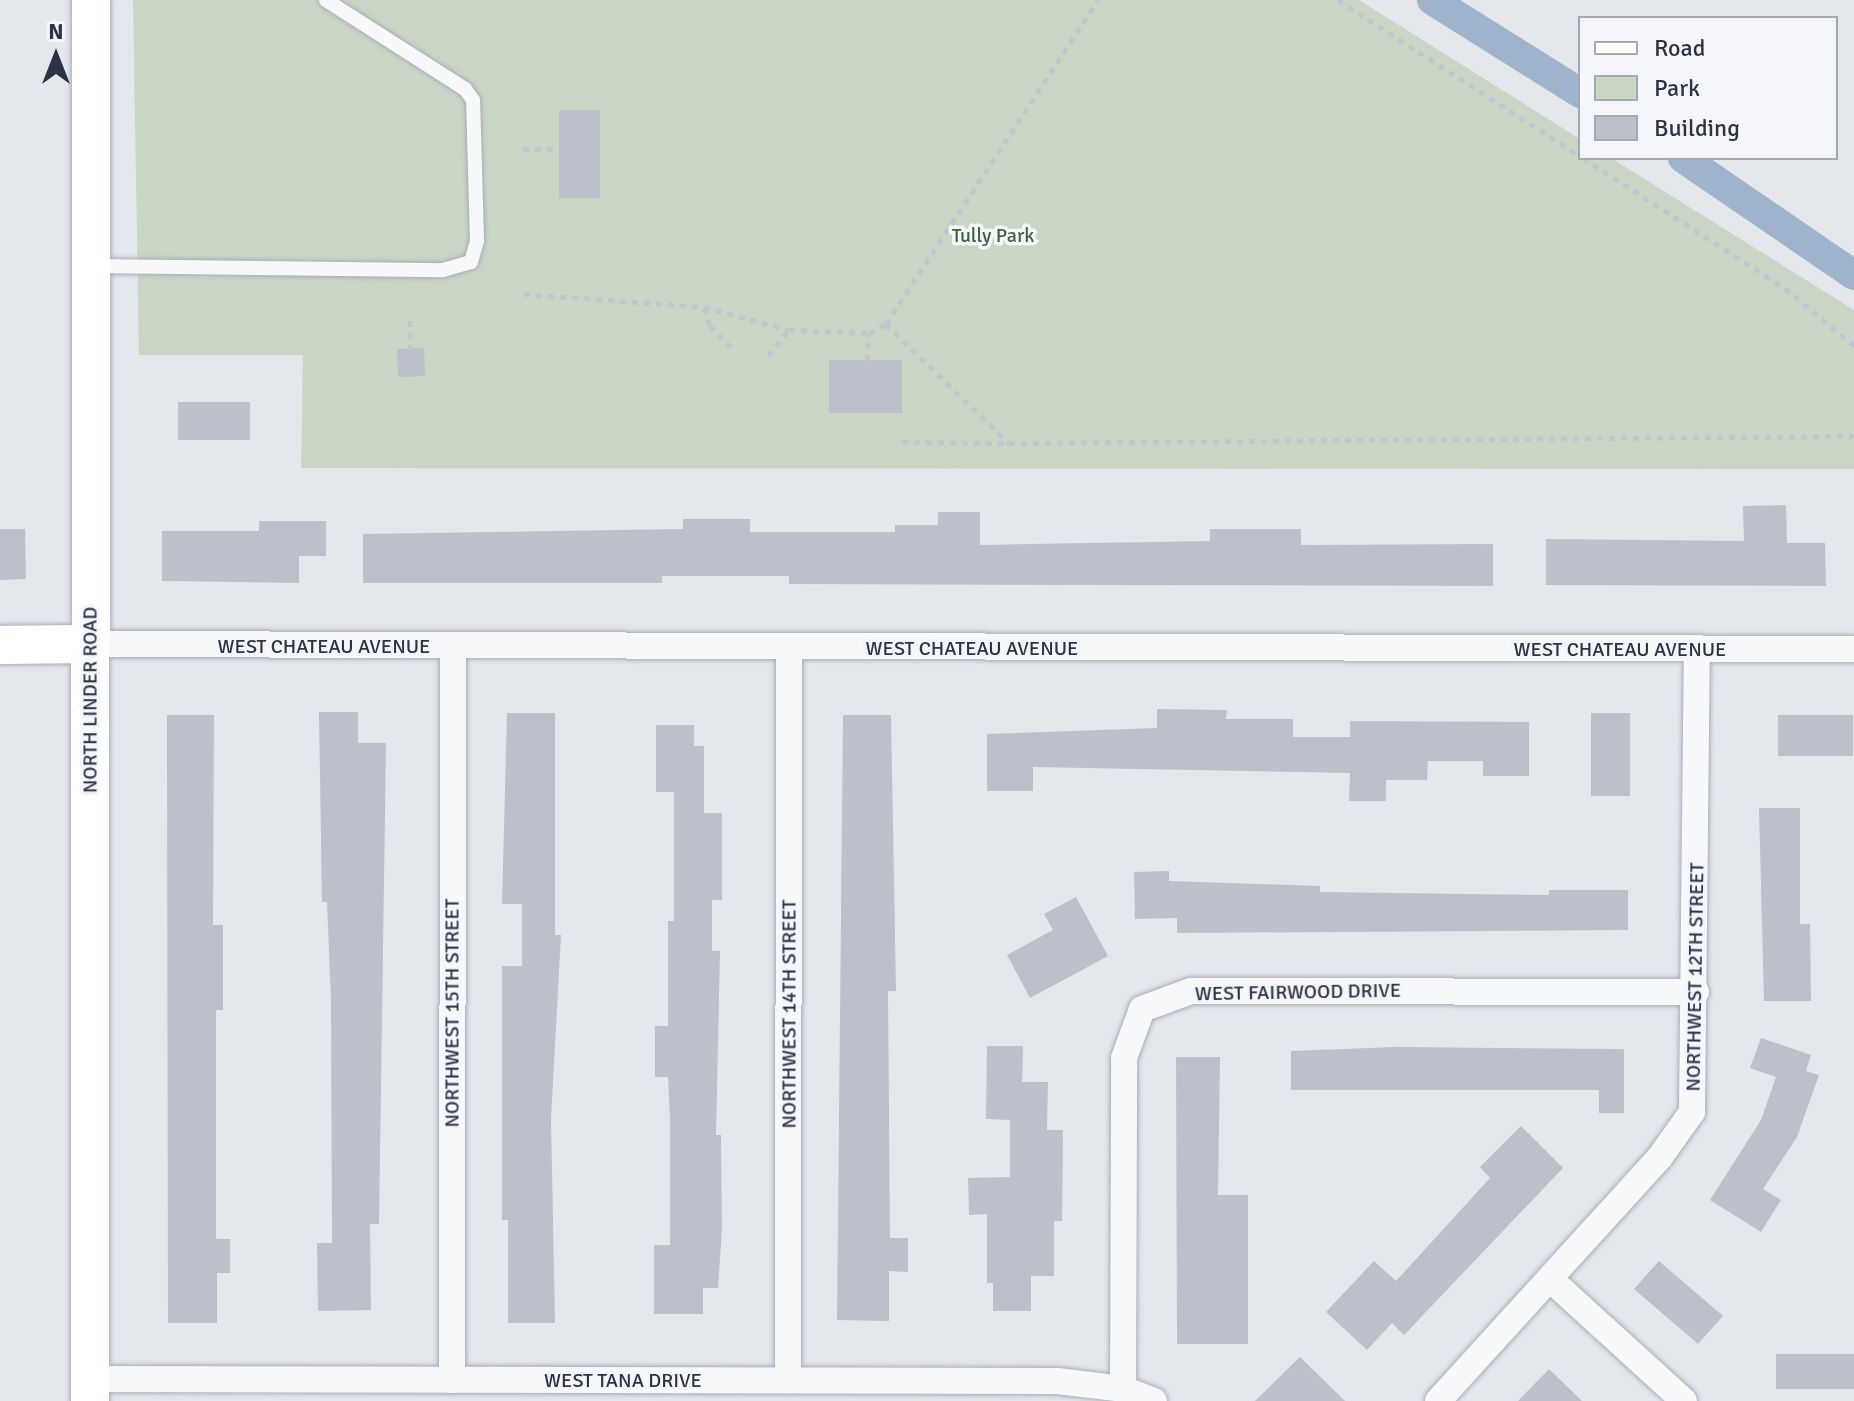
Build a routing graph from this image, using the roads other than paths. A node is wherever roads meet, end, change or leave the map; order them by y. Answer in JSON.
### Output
{"nodes":[{"id":1,"x":91,"y":0,"type":"edge"},
{"id":2,"x":326,"y":0,"type":"edge"},
{"id":3,"x":93,"y":266,"type":"junction"},
{"id":4,"x":89,"y":644,"type":"junction"},
{"id":5,"x":0,"y":645,"type":"edge"},
{"id":6,"x":453,"y":647,"type":"junction"},
{"id":7,"x":789,"y":647,"type":"junction"},
{"id":8,"x":1697,"y":649,"type":"junction"},
{"id":9,"x":1854,"y":649,"type":"edge"},
{"id":10,"x":1696,"y":992,"type":"junction"},
{"id":11,"x":1550,"y":1279,"type":"junction"},
{"id":12,"x":452,"y":1380,"type":"junction"},
{"id":13,"x":788,"y":1380,"type":"junction"},
{"id":14,"x":1123,"y":1389,"type":"junction"},
{"id":15,"x":90,"y":1390,"type":"edge"},
{"id":16,"x":956,"y":1391,"type":"edge"},
{"id":17,"x":1154,"y":1401,"type":"edge"},
{"id":18,"x":1438,"y":1401,"type":"edge"},
{"id":19,"x":1684,"y":1401,"type":"edge"}],
"edges":[{"from":1,"to":3,"type":"main road","name":"NORTH LINDER ROAD"},
{"from":2,"to":3,"type":"lane"},
{"from":3,"to":4,"type":"main road","name":"NORTH LINDER ROAD"},
{"from":4,"to":5,"type":"main road"},
{"from":4,"to":6,"type":"street","name":"WEST CHATEAU AVENUE"},
{"from":4,"to":15,"type":"main road","name":"NORTH LINDER ROAD"},
{"from":6,"to":7,"type":"street","name":"WEST CHATEAU AVENUE"},
{"from":6,"to":12,"type":"street","name":"NORTHWEST 15TH STREET"},
{"from":7,"to":8,"type":"street","name":"WEST CHATEAU AVENUE"},
{"from":7,"to":13,"type":"street","name":"NORTHWEST 14TH STREET"},
{"from":8,"to":9,"type":"street","name":"WEST CHATEAU AVENUE"},
{"from":8,"to":10,"type":"street","name":"NORTHWEST 12TH STREET"},
{"from":10,"to":11,"type":"street","name":"NORTHWEST 12TH STREET"},
{"from":10,"to":14,"type":"street","name":"WEST FAIRWOOD DRIVE"},
{"from":11,"to":18,"type":"street","name":"NORTHWEST 12TH STREET"},
{"from":11,"to":19,"type":"street"},
{"from":12,"to":13,"type":"street","name":"WEST TANA DRIVE"},
{"from":12,"to":15,"type":"street","name":"WEST TANA DRIVE"},
{"from":13,"to":16,"type":"street","name":"WEST TANA DRIVE"},
{"from":14,"to":16,"type":"street","name":"WEST TANA DRIVE"},
{"from":14,"to":17,"type":"street","name":"WEST TANA DRIVE"}]}
